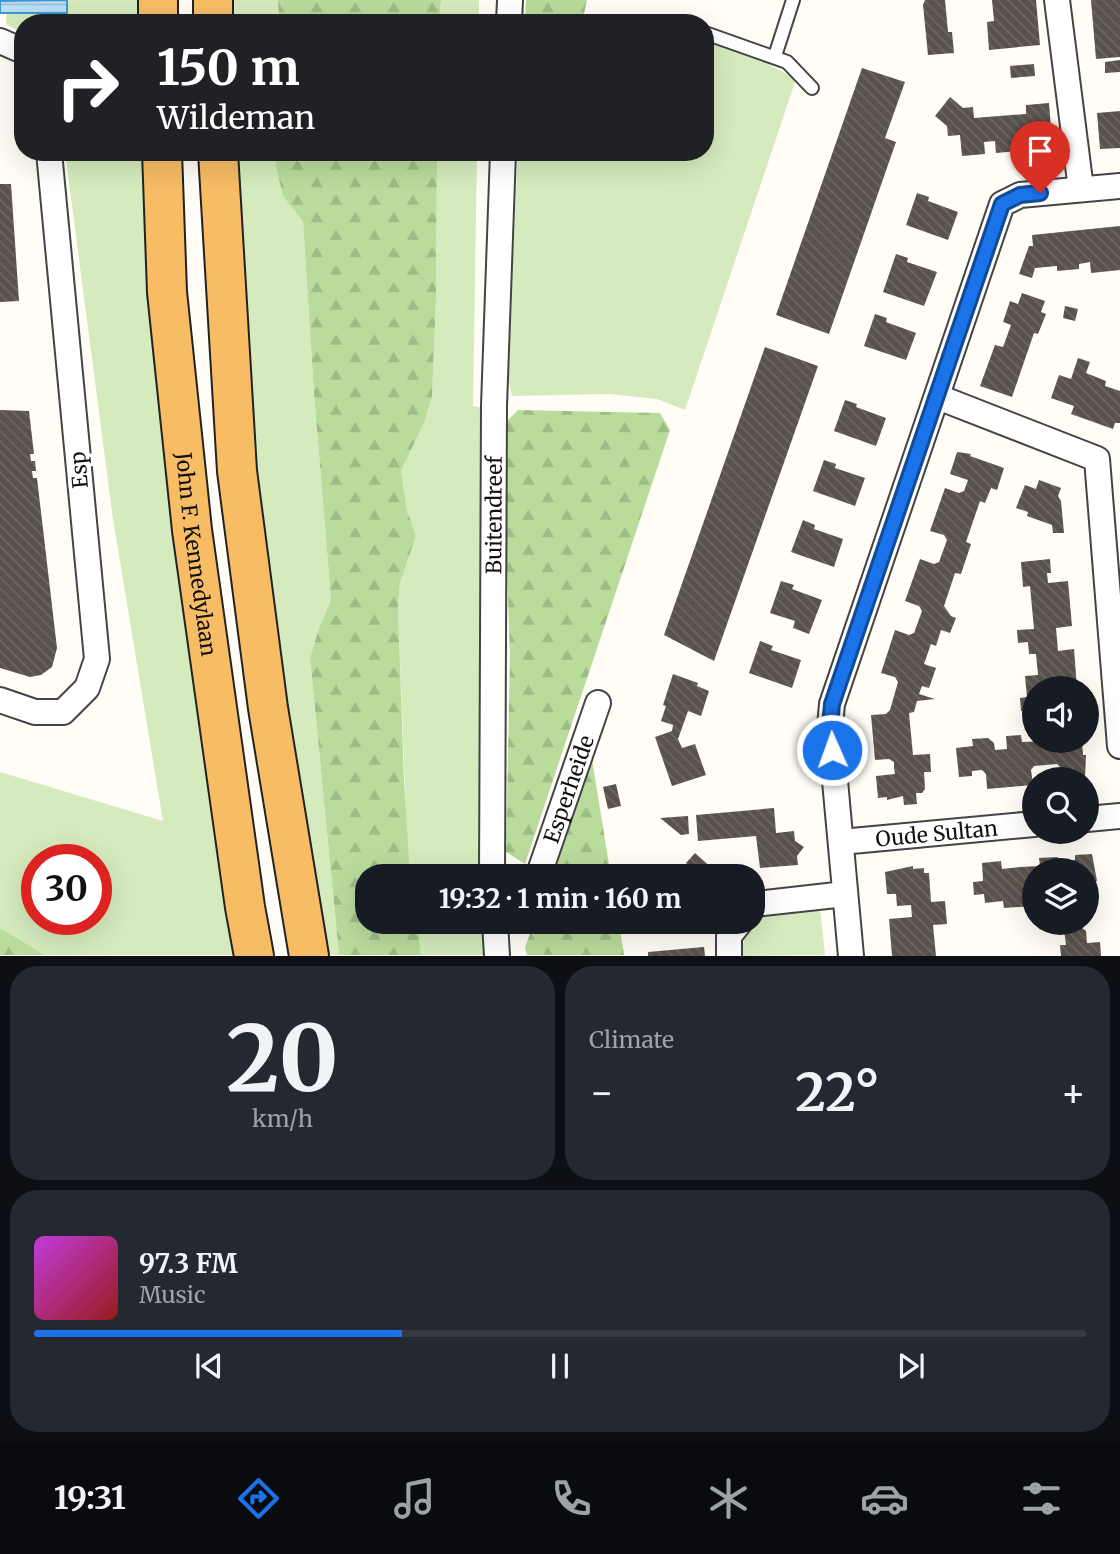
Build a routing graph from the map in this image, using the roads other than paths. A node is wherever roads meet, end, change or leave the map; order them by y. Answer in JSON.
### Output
{"nodes":[{"id":1,"x":793,"y":0,"type":"edge"},
{"id":2,"x":1057,"y":0,"type":"edge"},
{"id":3,"x":714,"y":36,"type":"edge"},
{"id":4,"x":775,"y":56,"type":"junction"},
{"id":5,"x":812,"y":88,"type":"dead end"},
{"id":6,"x":50,"y":161,"type":"edge"},
{"id":7,"x":162,"y":161,"type":"edge"},
{"id":8,"x":219,"y":161,"type":"edge"},
{"id":9,"x":503,"y":161,"type":"edge"},
{"id":10,"x":1120,"y":186,"type":"edge"},
{"id":11,"x":1081,"y":189,"type":"junction"},
{"id":12,"x":938,"y":397,"type":"junction"},
{"id":13,"x":1108,"y":458,"type":"edge"},
{"id":14,"x":0,"y":700,"type":"edge"},
{"id":15,"x":598,"y":703,"type":"dead end"},
{"id":16,"x":1120,"y":746,"type":"edge"},
{"id":17,"x":1120,"y":816,"type":"edge"},
{"id":18,"x":1099,"y":818,"type":"edge"},
{"id":19,"x":1022,"y":825,"type":"edge"},
{"id":20,"x":841,"y":842,"type":"junction"},
{"id":21,"x":492,"y":864,"type":"edge"},
{"id":22,"x":542,"y":864,"type":"edge"},
{"id":23,"x":845,"y":894,"type":"junction"},
{"id":24,"x":765,"y":903,"type":"edge"},
{"id":25,"x":496,"y":934,"type":"edge"},
{"id":26,"x":731,"y":934,"type":"edge"},
{"id":27,"x":254,"y":956,"type":"edge"},
{"id":28,"x":309,"y":956,"type":"edge"},
{"id":29,"x":497,"y":956,"type":"edge"},
{"id":30,"x":729,"y":956,"type":"edge"},
{"id":31,"x":851,"y":956,"type":"edge"}],
"edges":[{"from":1,"to":4,"type":"lane"},
{"from":2,"to":11,"type":"street"},
{"from":3,"to":4,"type":"lane"},
{"from":4,"to":5,"type":"lane"},
{"from":6,"to":14,"type":"street","name":"Esp"},
{"from":7,"to":27,"type":"highway","name":"John F. Kennedylaan"},
{"from":8,"to":28,"type":"highway"},
{"from":9,"to":21,"type":"street","name":"Buitendreef"},
{"from":10,"to":11,"type":"street"},
{"from":11,"to":12,"type":"street"},
{"from":12,"to":13,"type":"street"},
{"from":12,"to":20,"type":"street"},
{"from":13,"to":16,"type":"street"},
{"from":15,"to":22,"type":"street","name":"Esperheide"},
{"from":17,"to":18,"type":"street"},
{"from":19,"to":20,"type":"street","name":"Oude Sultan"},
{"from":20,"to":23,"type":"street"},
{"from":23,"to":24,"type":"street"},
{"from":23,"to":31,"type":"street"},
{"from":25,"to":29,"type":"street"},
{"from":26,"to":30,"type":"street"}]}
